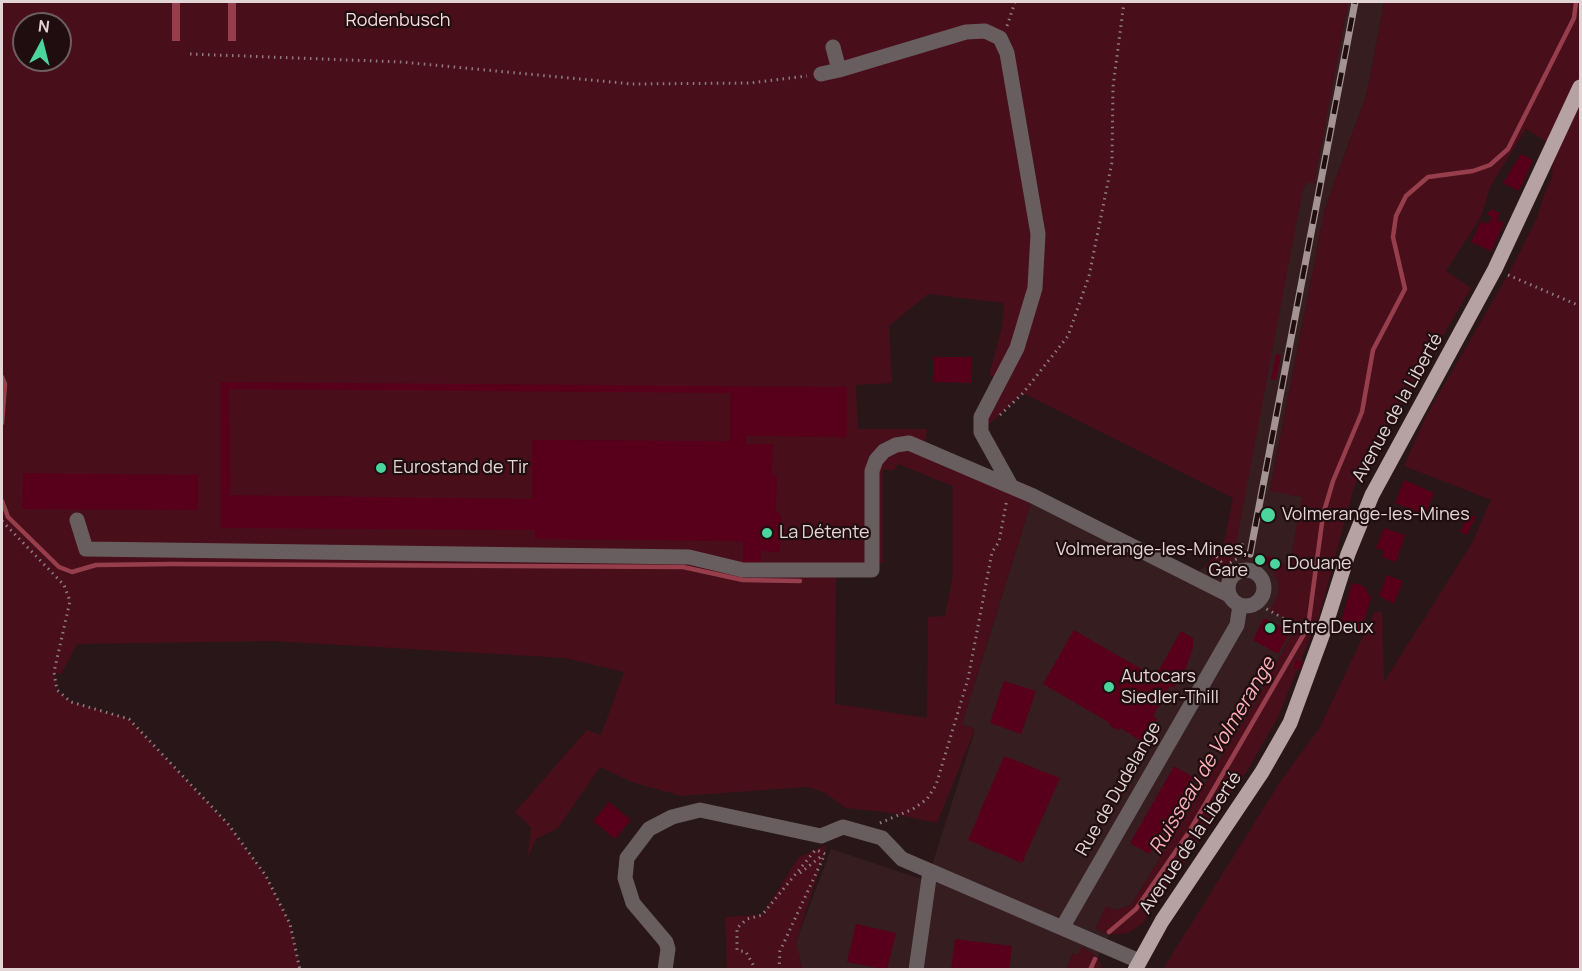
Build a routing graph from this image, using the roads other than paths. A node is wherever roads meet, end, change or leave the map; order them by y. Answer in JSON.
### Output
{"nodes":[{"id":1,"x":833,"y":48,"type":"dead end"},
{"id":2,"x":839,"y":70,"type":"junction"},
{"id":3,"x":821,"y":74,"type":"road end"},
{"id":4,"x":1581,"y":87,"type":"edge"},
{"id":5,"x":1011,"y":486,"type":"junction"},
{"id":6,"x":77,"y":520,"type":"dead end"},
{"id":7,"x":1235,"y":600,"type":"junction"},
{"id":8,"x":930,"y":871,"type":"junction"},
{"id":9,"x":1062,"y":928,"type":"junction"},
{"id":10,"x":1137,"y":965,"type":"edge"},
{"id":11,"x":665,"y":969,"type":"edge"},
{"id":12,"x":916,"y":969,"type":"edge"}],
"edges":[{"from":1,"to":2,"type":"street"},
{"from":2,"to":3,"type":"street"},
{"from":2,"to":5,"type":"street"},
{"from":4,"to":10,"type":"main road","name":"Avenue de la Liberté"},
{"from":5,"to":6,"type":"street"},
{"from":5,"to":7,"type":"street"},
{"from":7,"to":7,"type":"street","name":"Rue de Dudelange"},
{"from":7,"to":9,"type":"street","name":"Rue de Dudelange"},
{"from":8,"to":9,"type":"street"},
{"from":8,"to":11,"type":"street"},
{"from":8,"to":12,"type":"street"},
{"from":9,"to":10,"type":"street"}]}
